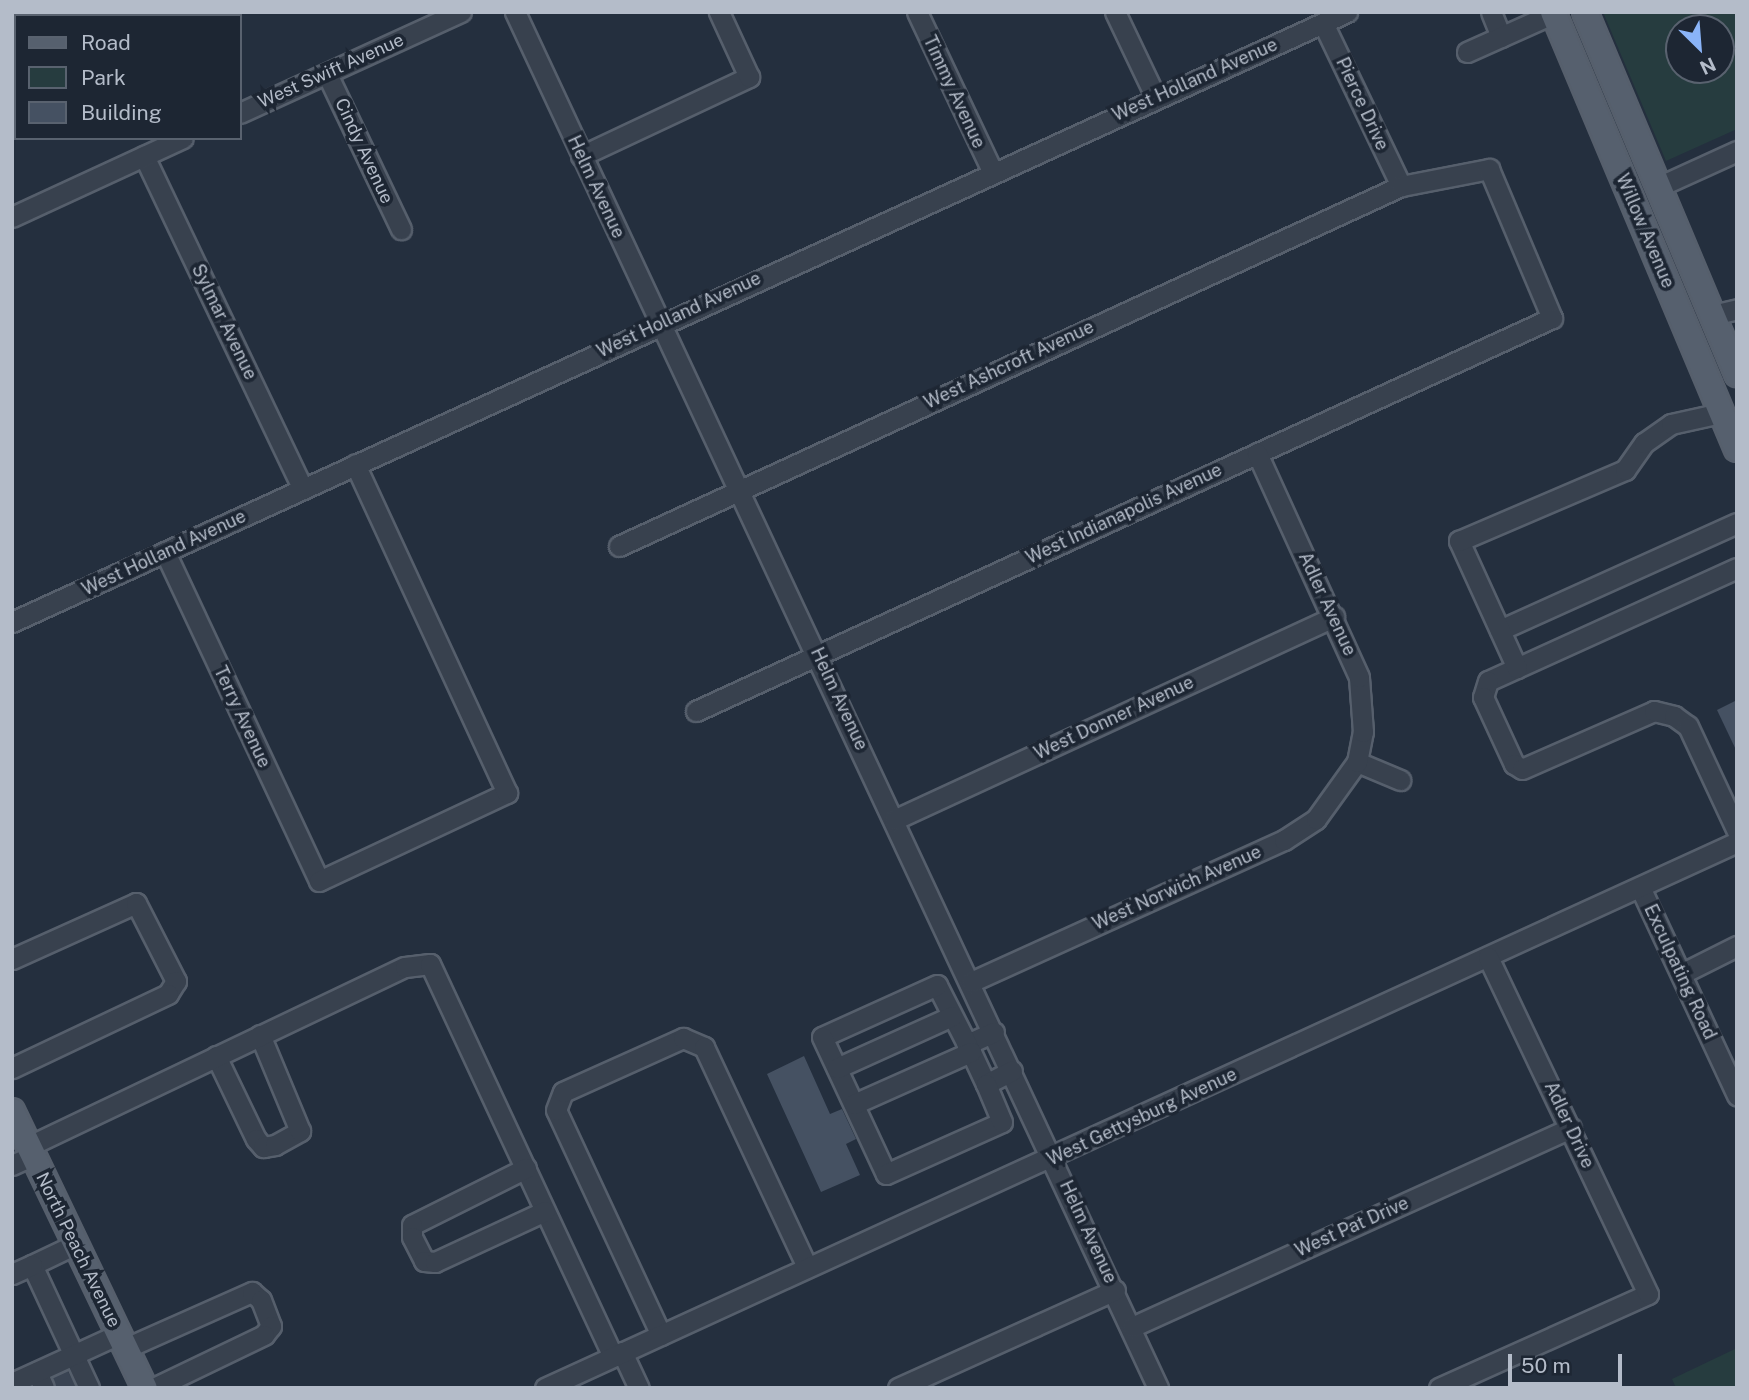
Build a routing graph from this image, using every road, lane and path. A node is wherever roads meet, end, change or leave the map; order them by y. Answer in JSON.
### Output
{"nodes":[{"id":1,"x":461,"y":12,"type":"edge"},
{"id":2,"x":515,"y":12,"type":"edge"},
{"id":3,"x":719,"y":12,"type":"edge"},
{"id":4,"x":917,"y":12,"type":"edge"},
{"id":5,"x":1115,"y":12,"type":"edge"},
{"id":6,"x":1347,"y":12,"type":"edge"},
{"id":7,"x":1490,"y":12,"type":"edge"},
{"id":8,"x":1571,"y":12,"type":"edge"},
{"id":9,"x":1585,"y":12,"type":"edge"},
{"id":10,"x":1542,"y":15,"type":"edge"},
{"id":11,"x":1323,"y":23,"type":"junction"},
{"id":12,"x":1501,"y":37,"type":"junction"},
{"id":13,"x":1467,"y":52,"type":"dead end"},
{"id":14,"x":327,"y":74,"type":"junction"},
{"id":15,"x":1611,"y":77,"type":"junction"},
{"id":16,"x":1156,"y":98,"type":"junction"},
{"id":17,"x":242,"y":112,"type":"edge"},
{"id":18,"x":179,"y":140,"type":"edge"},
{"id":19,"x":1737,"y":151,"type":"edge"},
{"id":20,"x":144,"y":156,"type":"junction"},
{"id":21,"x":581,"y":156,"type":"junction"},
{"id":22,"x":992,"y":171,"type":"junction"},
{"id":23,"x":1401,"y":186,"type":"junction"},
{"id":24,"x":1658,"y":187,"type":"junction"},
{"id":25,"x":1633,"y":201,"type":"junction"},
{"id":26,"x":12,"y":217,"type":"edge"},
{"id":27,"x":401,"y":229,"type":"dead end"},
{"id":28,"x":1737,"y":309,"type":"edge"},
{"id":29,"x":1712,"y":315,"type":"junction"},
{"id":30,"x":1552,"y":318,"type":"joint"},
{"id":31,"x":660,"y":324,"type":"junction"},
{"id":32,"x":1737,"y":374,"type":"edge"},
{"id":33,"x":1732,"y":417,"type":"edge"},
{"id":34,"x":1737,"y":449,"type":"edge"},
{"id":35,"x":1257,"y":453,"type":"junction"},
{"id":36,"x":355,"y":464,"type":"junction"},
{"id":37,"x":303,"y":489,"type":"junction"},
{"id":38,"x":739,"y":489,"type":"junction"},
{"id":39,"x":1737,"y":523,"type":"edge"},
{"id":40,"x":619,"y":546,"type":"dead end"},
{"id":41,"x":165,"y":552,"type":"junction"},
{"id":42,"x":1737,"y":568,"type":"edge"},
{"id":43,"x":1334,"y":617,"type":"junction"},
{"id":44,"x":12,"y":622,"type":"edge"},
{"id":45,"x":1500,"y":630,"type":"junction"},
{"id":46,"x":818,"y":654,"type":"junction"},
{"id":47,"x":1517,"y":668,"type":"junction"},
{"id":48,"x":696,"y":711,"type":"dead end"},
{"id":49,"x":1357,"y":762,"type":"junction"},
{"id":50,"x":1400,"y":780,"type":"dead end"},
{"id":51,"x":894,"y":820,"type":"junction"},
{"id":52,"x":1737,"y":831,"type":"edge"},
{"id":53,"x":1737,"y":842,"type":"edge"},
{"id":54,"x":1640,"y":887,"type":"junction"},
{"id":55,"x":1737,"y":946,"type":"edge"},
{"id":56,"x":1488,"y":957,"type":"junction"},
{"id":57,"x":12,"y":958,"type":"edge"},
{"id":58,"x":1681,"y":974,"type":"junction"},
{"id":59,"x":971,"y":982,"type":"junction"},
{"id":60,"x":952,"y":1016,"type":"junction"},
{"id":61,"x":994,"y":1032,"type":"junction"},
{"id":62,"x":260,"y":1035,"type":"junction"},
{"id":63,"x":969,"y":1048,"type":"junction"},
{"id":64,"x":216,"y":1056,"type":"junction"},
{"id":65,"x":12,"y":1068,"type":"edge"},
{"id":66,"x":837,"y":1068,"type":"junction"},
{"id":67,"x":1012,"y":1070,"type":"junction"},
{"id":68,"x":985,"y":1084,"type":"junction"},
{"id":69,"x":1737,"y":1095,"type":"edge"},
{"id":70,"x":854,"y":1104,"type":"junction"},
{"id":71,"x":12,"y":1111,"type":"edge"},
{"id":72,"x":1571,"y":1128,"type":"junction"},
{"id":73,"x":25,"y":1155,"type":"edge"},
{"id":74,"x":1053,"y":1157,"type":"junction"},
{"id":75,"x":526,"y":1168,"type":"junction"},
{"id":76,"x":545,"y":1210,"type":"junction"},
{"id":77,"x":76,"y":1244,"type":"junction"},
{"id":78,"x":32,"y":1265,"type":"junction"},
{"id":79,"x":807,"y":1267,"type":"junction"},
{"id":80,"x":12,"y":1274,"type":"edge"},
{"id":81,"x":1115,"y":1290,"type":"junction"},
{"id":82,"x":1132,"y":1327,"type":"junction"},
{"id":83,"x":661,"y":1335,"type":"junction"},
{"id":84,"x":122,"y":1341,"type":"junction"},
{"id":85,"x":74,"y":1354,"type":"junction"},
{"id":86,"x":618,"y":1354,"type":"junction"},
{"id":87,"x":12,"y":1383,"type":"edge"},
{"id":88,"x":67,"y":1383,"type":"edge"},
{"id":89,"x":1154,"y":1387,"type":"edge"},
{"id":90,"x":145,"y":1388,"type":"edge"},
{"id":91,"x":154,"y":1388,"type":"edge"},
{"id":92,"x":545,"y":1388,"type":"edge"},
{"id":93,"x":639,"y":1388,"type":"edge"},
{"id":94,"x":898,"y":1388,"type":"edge"},
{"id":95,"x":1438,"y":1388,"type":"edge"}],
"edges":[{"from":1,"to":14,"type":"street","name":"West Swift Avenue"},
{"from":2,"to":21,"type":"street","name":"Helm Avenue"},
{"from":3,"to":21,"type":"street"},
{"from":4,"to":22,"type":"street","name":"Timmy Avenue"},
{"from":5,"to":16,"type":"street"},
{"from":6,"to":11,"type":"street","name":"West Holland Avenue"},
{"from":7,"to":12,"type":"street"},
{"from":8,"to":15,"type":"main road"},
{"from":9,"to":15,"type":"main road","name":"Willow Avenue"},
{"from":10,"to":12,"type":"street"},
{"from":10,"to":25,"type":"main road","name":"Willow Avenue"},
{"from":11,"to":16,"type":"street","name":"West Holland Avenue"},
{"from":11,"to":23,"type":"street","name":"Pierce Drive"},
{"from":12,"to":13,"type":"street"},
{"from":14,"to":17,"type":"street","name":"West Swift Avenue"},
{"from":14,"to":27,"type":"street","name":"Cindy Avenue"},
{"from":15,"to":24,"type":"main road","name":"Willow Avenue"},
{"from":16,"to":22,"type":"street","name":"West Holland Avenue"},
{"from":18,"to":20,"type":"street"},
{"from":19,"to":24,"type":"street"},
{"from":20,"to":26,"type":"street"},
{"from":20,"to":37,"type":"street","name":"Sylmar Avenue"},
{"from":21,"to":31,"type":"street","name":"Helm Avenue"},
{"from":22,"to":31,"type":"street","name":"West Holland Avenue"},
{"from":23,"to":30,"type":"street","name":"West Ashcroft Avenue"},
{"from":23,"to":38,"type":"street","name":"West Ashcroft Avenue"},
{"from":24,"to":29,"type":"main road","name":"Willow Avenue"},
{"from":25,"to":29,"type":"main road"},
{"from":25,"to":33,"type":"main road","name":"Willow Avenue"},
{"from":28,"to":29,"type":"street"},
{"from":29,"to":32,"type":"main road","name":"Willow Avenue"},
{"from":30,"to":35,"type":"street","name":"West Indianapolis Avenue"},
{"from":31,"to":36,"type":"street","name":"West Holland Avenue"},
{"from":31,"to":38,"type":"street","name":"Helm Avenue"},
{"from":33,"to":34,"type":"main road","name":"Willow Avenue"},
{"from":33,"to":45,"type":"street"},
{"from":35,"to":43,"type":"street","name":"Adler Avenue"},
{"from":35,"to":46,"type":"street","name":"West Indianapolis Avenue"},
{"from":36,"to":37,"type":"street","name":"West Holland Avenue"},
{"from":36,"to":41,"type":"street","name":"Terry Avenue"},
{"from":37,"to":41,"type":"street","name":"West Holland Avenue"},
{"from":38,"to":40,"type":"street","name":"West Ashcroft Avenue"},
{"from":38,"to":46,"type":"street","name":"Helm Avenue"},
{"from":39,"to":45,"type":"street"},
{"from":41,"to":44,"type":"street","name":"West Holland Avenue"},
{"from":42,"to":47,"type":"street"},
{"from":43,"to":49,"type":"street","name":"Adler Avenue"},
{"from":43,"to":51,"type":"street","name":"West Donner Avenue"},
{"from":45,"to":47,"type":"street"},
{"from":46,"to":48,"type":"street","name":"West Indianapolis Avenue"},
{"from":46,"to":51,"type":"street","name":"Helm Avenue"},
{"from":47,"to":52,"type":"street"},
{"from":49,"to":50,"type":"street"},
{"from":49,"to":59,"type":"street","name":"West Norwich Avenue"},
{"from":51,"to":59,"type":"street","name":"Helm Avenue"},
{"from":53,"to":54,"type":"street","name":"West Gettysburg Avenue"},
{"from":54,"to":56,"type":"street","name":"West Gettysburg Avenue"},
{"from":54,"to":58,"type":"street","name":"Exculpating Road"},
{"from":55,"to":58,"type":"street"},
{"from":56,"to":72,"type":"street","name":"Adler Drive"},
{"from":56,"to":74,"type":"street","name":"West Gettysburg Avenue"},
{"from":57,"to":65,"type":"street"},
{"from":58,"to":69,"type":"street","name":"Exculpating Road"},
{"from":59,"to":61,"type":"street","name":"Helm Avenue"},
{"from":60,"to":63,"type":"street"},
{"from":60,"to":66,"type":"street"},
{"from":60,"to":66,"type":"street"},
{"from":61,"to":63,"type":"street"},
{"from":61,"to":67,"type":"street","name":"Helm Avenue"},
{"from":62,"to":64,"type":"street"},
{"from":62,"to":64,"type":"street"},
{"from":62,"to":75,"type":"street"},
{"from":63,"to":68,"type":"street"},
{"from":63,"to":70,"type":"street"},
{"from":64,"to":73,"type":"street"},
{"from":66,"to":70,"type":"street"},
{"from":67,"to":68,"type":"street"},
{"from":67,"to":74,"type":"street","name":"Helm Avenue"},
{"from":68,"to":70,"type":"street"},
{"from":71,"to":73,"type":"main road","name":"North Peach Avenue"},
{"from":72,"to":82,"type":"street","name":"West Pat Drive"},
{"from":72,"to":95,"type":"street","name":"Adler Drive"},
{"from":73,"to":77,"type":"main road","name":"North Peach Avenue"},
{"from":74,"to":79,"type":"street","name":"West Gettysburg Avenue"},
{"from":74,"to":81,"type":"street","name":"Helm Avenue"},
{"from":75,"to":76,"type":"street"},
{"from":75,"to":76,"type":"street"},
{"from":76,"to":86,"type":"street"},
{"from":77,"to":78,"type":"street"},
{"from":77,"to":84,"type":"main road","name":"North Peach Avenue"},
{"from":78,"to":80,"type":"street"},
{"from":78,"to":85,"type":"street"},
{"from":79,"to":83,"type":"street","name":"West Gettysburg Avenue"},
{"from":79,"to":83,"type":"street"},
{"from":81,"to":82,"type":"street","name":"Helm Avenue"},
{"from":81,"to":94,"type":"street"},
{"from":82,"to":89,"type":"street","name":"Helm Avenue"},
{"from":83,"to":86,"type":"street","name":"West Gettysburg Avenue"},
{"from":84,"to":85,"type":"street"},
{"from":84,"to":90,"type":"main road","name":"North Peach Avenue"},
{"from":84,"to":91,"type":"street"},
{"from":85,"to":88,"type":"street"},
{"from":85,"to":88,"type":"street"},
{"from":86,"to":92,"type":"street","name":"West Gettysburg Avenue"},
{"from":86,"to":93,"type":"street"},
{"from":87,"to":88,"type":"street"}]}
